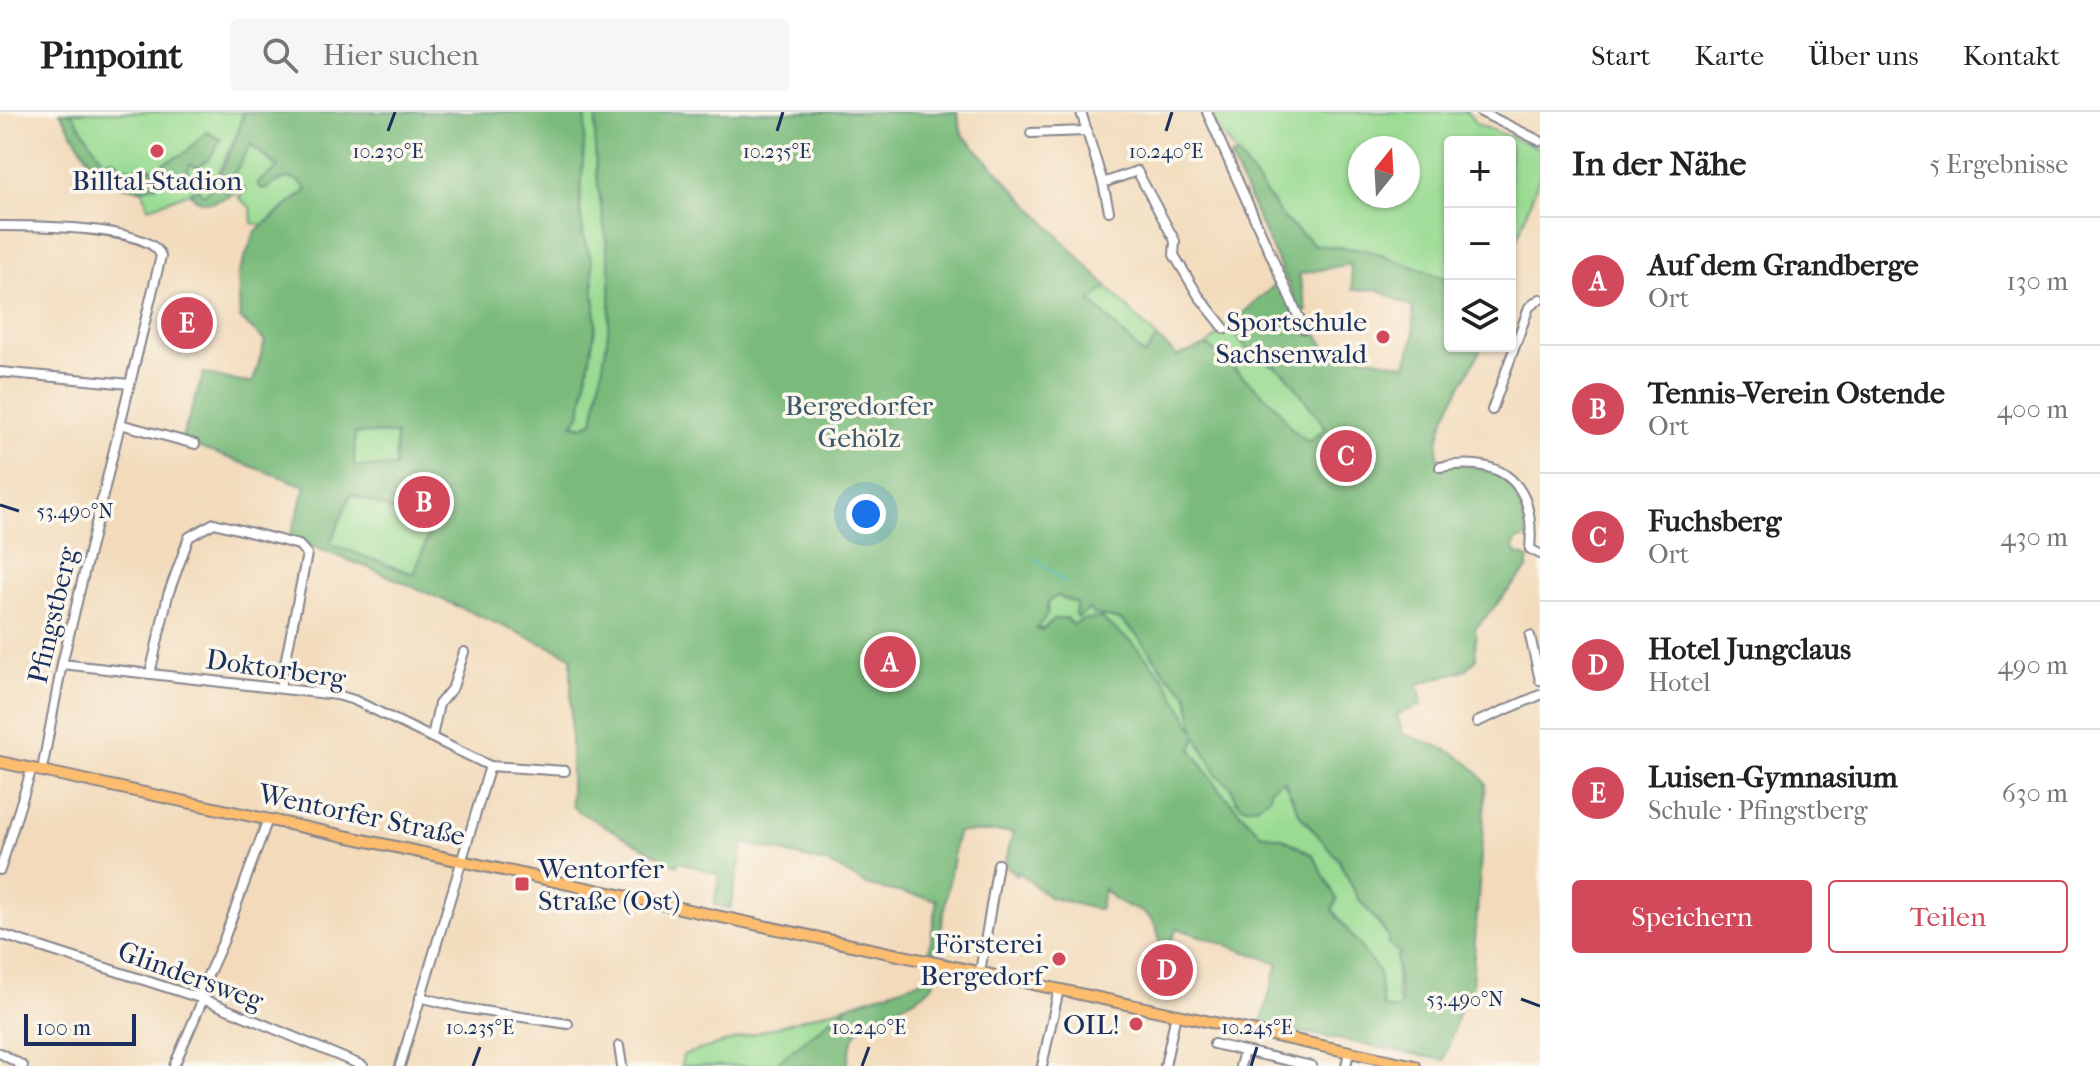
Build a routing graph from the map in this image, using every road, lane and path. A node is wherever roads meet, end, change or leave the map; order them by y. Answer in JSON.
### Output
{"nodes":[{"id":1,"x":1081,"y":112,"type":"edge"},
{"id":2,"x":1207,"y":112,"type":"edge"},
{"id":3,"x":1481,"y":112,"type":"edge"},
{"id":4,"x":1086,"y":131,"type":"junction"},
{"id":5,"x":1031,"y":133,"type":"dead end"},
{"id":6,"x":1540,"y":141,"type":"edge"},
{"id":7,"x":1103,"y":183,"type":"junction"},
{"id":8,"x":1109,"y":211,"type":"dead end"},
{"id":9,"x":0,"y":226,"type":"edge"},
{"id":10,"x":1540,"y":299,"type":"edge"},
{"id":11,"x":1225,"y":329,"type":"dead end"},
{"id":12,"x":1304,"y":329,"type":"dead end"},
{"id":13,"x":0,"y":372,"type":"edge"},
{"id":14,"x":130,"y":384,"type":"junction"},
{"id":15,"x":1492,"y":410,"type":"dead end"},
{"id":16,"x":120,"y":424,"type":"junction"},
{"id":17,"x":195,"y":444,"type":"dead end"},
{"id":18,"x":1440,"y":467,"type":"dead end"},
{"id":19,"x":1540,"y":554,"type":"edge"},
{"id":20,"x":1530,"y":636,"type":"dead end"},
{"id":21,"x":464,"y":652,"type":"dead end"},
{"id":22,"x":62,"y":664,"type":"junction"},
{"id":23,"x":150,"y":674,"type":"junction"},
{"id":24,"x":1540,"y":680,"type":"edge"},
{"id":25,"x":280,"y":688,"type":"junction"},
{"id":26,"x":1540,"y":695,"type":"edge"},
{"id":27,"x":1477,"y":722,"type":"dead end"},
{"id":28,"x":432,"y":737,"type":"junction"},
{"id":29,"x":0,"y":762,"type":"edge"},
{"id":30,"x":490,"y":766,"type":"junction"},
{"id":31,"x":37,"y":769,"type":"junction"},
{"id":32,"x":565,"y":771,"type":"dead end"},
{"id":33,"x":268,"y":819,"type":"junction"},
{"id":34,"x":463,"y":861,"type":"junction"},
{"id":35,"x":998,"y":864,"type":"dead end"},
{"id":36,"x":0,"y":870,"type":"edge"},
{"id":37,"x":0,"y":934,"type":"edge"},
{"id":38,"x":980,"y":972,"type":"junction"},
{"id":39,"x":1059,"y":989,"type":"junction"},
{"id":40,"x":420,"y":997,"type":"junction"},
{"id":41,"x":200,"y":998,"type":"junction"},
{"id":42,"x":1176,"y":1014,"type":"junction"},
{"id":43,"x":568,"y":1024,"type":"dead end"},
{"id":44,"x":1214,"y":1044,"type":"dead end"},
{"id":45,"x":619,"y":1046,"type":"dead end"},
{"id":46,"x":1244,"y":1051,"type":"junction"},
{"id":47,"x":1349,"y":1052,"type":"junction"},
{"id":48,"x":0,"y":1053,"type":"edge"},
{"id":49,"x":23,"y":1066,"type":"edge"},
{"id":50,"x":174,"y":1066,"type":"edge"},
{"id":51,"x":363,"y":1066,"type":"edge"},
{"id":52,"x":400,"y":1066,"type":"edge"},
{"id":53,"x":622,"y":1066,"type":"edge"},
{"id":54,"x":1042,"y":1066,"type":"edge"},
{"id":55,"x":1165,"y":1066,"type":"edge"},
{"id":56,"x":1240,"y":1066,"type":"edge"},
{"id":57,"x":1312,"y":1066,"type":"edge"},
{"id":58,"x":1346,"y":1066,"type":"edge"},
{"id":59,"x":1415,"y":1066,"type":"edge"}],
"edges":[{"from":1,"to":4,"type":"street"},
{"from":2,"to":12,"type":"street"},
{"from":3,"to":6,"type":"street"},
{"from":4,"to":5,"type":"street"},
{"from":4,"to":7,"type":"street"},
{"from":7,"to":8,"type":"street"},
{"from":7,"to":11,"type":"street"},
{"from":9,"to":14,"type":"street","name":"Pfingstberg"},
{"from":10,"to":15,"type":"street"},
{"from":13,"to":14,"type":"street"},
{"from":14,"to":16,"type":"street","name":"Pfingstberg"},
{"from":16,"to":17,"type":"street"},
{"from":16,"to":22,"type":"street","name":"Pfingstberg"},
{"from":18,"to":19,"type":"street"},
{"from":20,"to":24,"type":"street"},
{"from":21,"to":28,"type":"street"},
{"from":22,"to":23,"type":"street","name":"Doktorberg"},
{"from":22,"to":31,"type":"street","name":"Pfingstberg"},
{"from":23,"to":25,"type":"street","name":"Doktorberg"},
{"from":23,"to":25,"type":"street"},
{"from":25,"to":28,"type":"street","name":"Doktorberg"},
{"from":26,"to":27,"type":"street"},
{"from":28,"to":30,"type":"street","name":"Doktorberg"},
{"from":29,"to":31,"type":"main road","name":"Wentorfer Straße"},
{"from":30,"to":32,"type":"street","name":"Doktorberg"},
{"from":30,"to":34,"type":"street"},
{"from":31,"to":33,"type":"main road","name":"Wentorfer Straße"},
{"from":31,"to":36,"type":"street","name":"Pfingstberg"},
{"from":33,"to":34,"type":"main road","name":"Wentorfer Straße"},
{"from":33,"to":41,"type":"street"},
{"from":34,"to":38,"type":"main road","name":"Wentorfer Straße"},
{"from":34,"to":40,"type":"street"},
{"from":35,"to":38,"type":"street"},
{"from":37,"to":41,"type":"street","name":"Glindersweg"},
{"from":38,"to":39,"type":"main road","name":"Wentorfer Straße"},
{"from":39,"to":42,"type":"main road","name":"Wentorfer Straße"},
{"from":39,"to":54,"type":"street"},
{"from":40,"to":43,"type":"street"},
{"from":40,"to":52,"type":"street"},
{"from":41,"to":50,"type":"street"},
{"from":41,"to":51,"type":"street","name":"Glindersweg"},
{"from":42,"to":47,"type":"main road","name":"Wentorfer Straße"},
{"from":42,"to":55,"type":"street"},
{"from":44,"to":46,"type":"street"},
{"from":45,"to":53,"type":"street"},
{"from":46,"to":56,"type":"street"},
{"from":46,"to":57,"type":"street"},
{"from":47,"to":58,"type":"street"},
{"from":47,"to":59,"type":"main road","name":"Wentorfer Straße"},
{"from":48,"to":49,"type":"street"}]}
